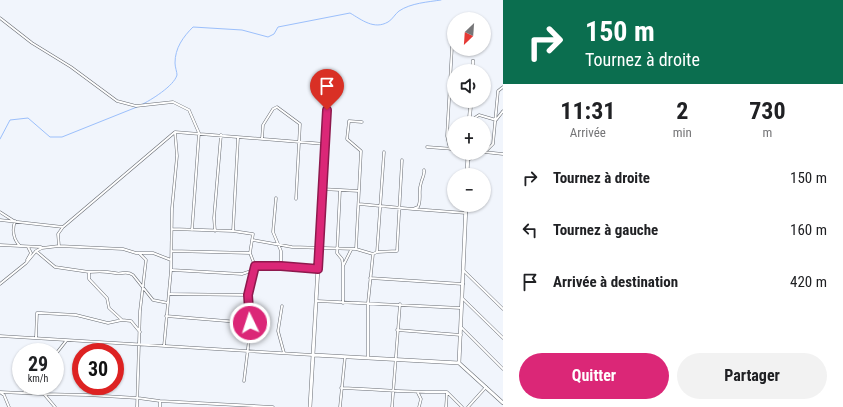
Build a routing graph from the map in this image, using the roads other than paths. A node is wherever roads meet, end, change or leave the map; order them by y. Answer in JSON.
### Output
{"nodes":[{"id":1,"x":0,"y":18,"type":"edge"},
{"id":2,"x":451,"y":56,"type":"edge"},
{"id":3,"x":503,"y":87,"type":"edge"},
{"id":4,"x":327,"y":110,"type":"dead end"},
{"id":5,"x":503,"y":111,"type":"edge"},
{"id":6,"x":448,"y":116,"type":"edge"},
{"id":7,"x":491,"y":119,"type":"edge"},
{"id":8,"x":496,"y":120,"type":"junction"},
{"id":9,"x":362,"y":122,"type":"dead end"},
{"id":10,"x":174,"y":132,"type":"junction"},
{"id":11,"x":199,"y":133,"type":"junction"},
{"id":12,"x":221,"y":135,"type":"junction"},
{"id":13,"x":238,"y":138,"type":"junction"},
{"id":14,"x":262,"y":139,"type":"junction"},
{"id":15,"x":298,"y":142,"type":"junction"},
{"id":16,"x":325,"y":144,"type":"junction"},
{"id":17,"x":491,"y":146,"type":"edge"},
{"id":18,"x":427,"y":147,"type":"dead end"},
{"id":19,"x":447,"y":149,"type":"edge"},
{"id":20,"x":384,"y":152,"type":"dead end"},
{"id":21,"x":491,"y":153,"type":"edge"},
{"id":22,"x":503,"y":154,"type":"edge"},
{"id":23,"x":402,"y":160,"type":"dead end"},
{"id":24,"x":470,"y":160,"type":"edge"},
{"id":25,"x":468,"y":162,"type":"joint"},
{"id":26,"x":468,"y":168,"type":"edge"},
{"id":27,"x":424,"y":170,"type":"dead end"},
{"id":28,"x":322,"y":189,"type":"junction"},
{"id":29,"x":340,"y":190,"type":"junction"},
{"id":30,"x":360,"y":191,"type":"junction"},
{"id":31,"x":276,"y":198,"type":"dead end"},
{"id":32,"x":296,"y":199,"type":"dead end"},
{"id":33,"x":359,"y":204,"type":"junction"},
{"id":34,"x":380,"y":206,"type":"junction"},
{"id":35,"x":400,"y":208,"type":"junction"},
{"id":36,"x":413,"y":209,"type":"junction"},
{"id":37,"x":0,"y":212,"type":"edge"},
{"id":38,"x":466,"y":213,"type":"joint"},
{"id":39,"x":0,"y":220,"type":"edge"},
{"id":40,"x":15,"y":221,"type":"junction"},
{"id":41,"x":63,"y":227,"type":"junction"},
{"id":42,"x":172,"y":229,"type":"junction"},
{"id":43,"x":192,"y":230,"type":"junction"},
{"id":44,"x":215,"y":231,"type":"junction"},
{"id":45,"x":233,"y":231,"type":"junction"},
{"id":46,"x":253,"y":240,"type":"junction"},
{"id":47,"x":0,"y":244,"type":"edge"},
{"id":48,"x":276,"y":244,"type":"junction"},
{"id":49,"x":19,"y":245,"type":"junction"},
{"id":50,"x":26,"y":246,"type":"junction"},
{"id":51,"x":59,"y":246,"type":"junction"},
{"id":52,"x":42,"y":248,"type":"junction"},
{"id":53,"x":319,"y":248,"type":"junction"},
{"id":54,"x":337,"y":249,"type":"junction"},
{"id":55,"x":356,"y":249,"type":"junction"},
{"id":56,"x":351,"y":250,"type":"junction"},
{"id":57,"x":36,"y":251,"type":"junction"},
{"id":58,"x":171,"y":251,"type":"junction"},
{"id":59,"x":377,"y":252,"type":"junction"},
{"id":60,"x":139,"y":253,"type":"junction"},
{"id":61,"x":250,"y":253,"type":"junction"},
{"id":62,"x":373,"y":254,"type":"junction"},
{"id":63,"x":171,"y":260,"type":"junction"},
{"id":64,"x":26,"y":263,"type":"junction"},
{"id":65,"x":255,"y":266,"type":"junction"},
{"id":66,"x":281,"y":266,"type":"junction"},
{"id":67,"x":343,"y":266,"type":"junction"},
{"id":68,"x":318,"y":269,"type":"junction"},
{"id":69,"x":171,"y":270,"type":"junction"},
{"id":70,"x":254,"y":270,"type":"junction"},
{"id":71,"x":463,"y":270,"type":"junction"},
{"id":72,"x":90,"y":272,"type":"junction"},
{"id":73,"x":370,"y":278,"type":"junction"},
{"id":74,"x":0,"y":284,"type":"edge"},
{"id":75,"x":463,"y":284,"type":"junction"},
{"id":76,"x":143,"y":288,"type":"junction"},
{"id":77,"x":170,"y":294,"type":"junction"},
{"id":78,"x":248,"y":295,"type":"junction"},
{"id":79,"x":462,"y":298,"type":"junction"},
{"id":80,"x":317,"y":301,"type":"junction"},
{"id":81,"x":168,"y":303,"type":"junction"},
{"id":82,"x":343,"y":303,"type":"junction"},
{"id":83,"x":368,"y":303,"type":"junction"},
{"id":84,"x":400,"y":304,"type":"junction"},
{"id":85,"x":282,"y":306,"type":"dead end"},
{"id":86,"x":462,"y":308,"type":"junction"},
{"id":87,"x":503,"y":309,"type":"edge"},
{"id":88,"x":166,"y":316,"type":"junction"},
{"id":89,"x":122,"y":320,"type":"junction"},
{"id":90,"x":250,"y":323,"type":"junction"},
{"id":91,"x":461,"y":327,"type":"junction"},
{"id":92,"x":397,"y":330,"type":"junction"},
{"id":93,"x":140,"y":333,"type":"junction"},
{"id":94,"x":461,"y":335,"type":"junction"},
{"id":95,"x":0,"y":336,"type":"edge"},
{"id":96,"x":36,"y":337,"type":"junction"},
{"id":97,"x":503,"y":338,"type":"edge"},
{"id":98,"x":66,"y":341,"type":"junction"},
{"id":99,"x":64,"y":344,"type":"edge"},
{"id":100,"x":140,"y":345,"type":"junction"},
{"id":101,"x":164,"y":346,"type":"junction"},
{"id":102,"x":247,"y":351,"type":"junction"},
{"id":103,"x":284,"y":353,"type":"junction"},
{"id":104,"x":314,"y":355,"type":"junction"},
{"id":105,"x":345,"y":357,"type":"junction"},
{"id":106,"x":368,"y":358,"type":"junction"},
{"id":107,"x":396,"y":359,"type":"junction"},
{"id":108,"x":460,"y":363,"type":"junction"},
{"id":109,"x":503,"y":369,"type":"edge"},
{"id":110,"x":244,"y":380,"type":"dead end"},
{"id":111,"x":486,"y":387,"type":"junction"},
{"id":112,"x":341,"y":388,"type":"junction"},
{"id":113,"x":393,"y":390,"type":"junction"},
{"id":114,"x":0,"y":392,"type":"edge"},
{"id":115,"x":12,"y":392,"type":"edge"},
{"id":116,"x":447,"y":392,"type":"junction"},
{"id":117,"x":418,"y":393,"type":"junction"},
{"id":118,"x":45,"y":395,"type":"edge"},
{"id":119,"x":64,"y":395,"type":"edge"},
{"id":120,"x":138,"y":398,"type":"junction"},
{"id":121,"x":160,"y":401,"type":"junction"},
{"id":122,"x":503,"y":403,"type":"edge"},
{"id":123,"x":216,"y":406,"type":"edge"},
{"id":124,"x":9,"y":407,"type":"edge"},
{"id":125,"x":55,"y":407,"type":"edge"},
{"id":126,"x":137,"y":407,"type":"edge"},
{"id":127,"x":160,"y":407,"type":"edge"},
{"id":128,"x":264,"y":407,"type":"edge"},
{"id":129,"x":273,"y":407,"type":"edge"},
{"id":130,"x":310,"y":407,"type":"edge"},
{"id":131,"x":340,"y":407,"type":"edge"},
{"id":132,"x":392,"y":407,"type":"edge"},
{"id":133,"x":419,"y":407,"type":"edge"},
{"id":134,"x":446,"y":407,"type":"edge"},
{"id":135,"x":462,"y":407,"type":"edge"},
{"id":136,"x":468,"y":407,"type":"edge"}],
"edges":[{"from":1,"to":11,"type":"street"},
{"from":2,"to":6,"type":"street"},
{"from":3,"to":8,"type":"street"},
{"from":4,"to":16,"type":"street"},
{"from":5,"to":8,"type":"street"},
{"from":7,"to":8,"type":"street"},
{"from":8,"to":17,"type":"street"},
{"from":9,"to":30,"type":"street"},
{"from":10,"to":11,"type":"street"},
{"from":10,"to":41,"type":"street"},
{"from":10,"to":42,"type":"street"},
{"from":11,"to":12,"type":"street"},
{"from":11,"to":43,"type":"street"},
{"from":12,"to":13,"type":"street"},
{"from":12,"to":44,"type":"street"},
{"from":13,"to":14,"type":"street"},
{"from":13,"to":45,"type":"street"},
{"from":14,"to":15,"type":"street"},
{"from":14,"to":15,"type":"street"},
{"from":15,"to":16,"type":"street"},
{"from":15,"to":32,"type":"street"},
{"from":16,"to":28,"type":"street"},
{"from":18,"to":19,"type":"street"},
{"from":20,"to":34,"type":"street"},
{"from":21,"to":22,"type":"street"},
{"from":23,"to":35,"type":"street"},
{"from":24,"to":25,"type":"street"},
{"from":25,"to":26,"type":"street"},
{"from":27,"to":36,"type":"street"},
{"from":28,"to":29,"type":"street"},
{"from":28,"to":53,"type":"street"},
{"from":29,"to":30,"type":"street"},
{"from":29,"to":54,"type":"street"},
{"from":30,"to":33,"type":"street"},
{"from":31,"to":48,"type":"street"},
{"from":33,"to":34,"type":"street"},
{"from":33,"to":55,"type":"street"},
{"from":34,"to":35,"type":"street"},
{"from":34,"to":59,"type":"street"},
{"from":35,"to":36,"type":"street"},
{"from":35,"to":59,"type":"street"},
{"from":36,"to":38,"type":"street"},
{"from":37,"to":40,"type":"street"},
{"from":38,"to":71,"type":"street"},
{"from":39,"to":40,"type":"street"},
{"from":40,"to":41,"type":"street"},
{"from":40,"to":49,"type":"street"},
{"from":41,"to":51,"type":"street"},
{"from":42,"to":43,"type":"street"},
{"from":42,"to":58,"type":"street"},
{"from":43,"to":44,"type":"street"},
{"from":44,"to":45,"type":"street"},
{"from":45,"to":46,"type":"street"},
{"from":46,"to":48,"type":"street"},
{"from":46,"to":61,"type":"street"},
{"from":47,"to":49,"type":"street"},
{"from":48,"to":53,"type":"street"},
{"from":48,"to":66,"type":"street"},
{"from":49,"to":50,"type":"street"},
{"from":50,"to":52,"type":"street"},
{"from":50,"to":64,"type":"street"},
{"from":51,"to":52,"type":"street"},
{"from":51,"to":60,"type":"street"},
{"from":52,"to":57,"type":"street"},
{"from":53,"to":54,"type":"street"},
{"from":53,"to":68,"type":"street"},
{"from":54,"to":56,"type":"street"},
{"from":54,"to":67,"type":"street"},
{"from":55,"to":56,"type":"street"},
{"from":55,"to":62,"type":"street"},
{"from":56,"to":67,"type":"street"},
{"from":57,"to":64,"type":"street"},
{"from":57,"to":72,"type":"street"},
{"from":58,"to":61,"type":"street"},
{"from":58,"to":63,"type":"street"},
{"from":59,"to":62,"type":"street"},
{"from":60,"to":63,"type":"street"},
{"from":60,"to":76,"type":"street"},
{"from":61,"to":65,"type":"street"},
{"from":62,"to":73,"type":"street"},
{"from":63,"to":69,"type":"street"},
{"from":64,"to":74,"type":"street"},
{"from":65,"to":66,"type":"street"},
{"from":65,"to":70,"type":"street"},
{"from":66,"to":68,"type":"street"},
{"from":67,"to":82,"type":"street"},
{"from":68,"to":80,"type":"street"},
{"from":69,"to":70,"type":"street"},
{"from":69,"to":77,"type":"street"},
{"from":70,"to":78,"type":"street"},
{"from":71,"to":75,"type":"street"},
{"from":71,"to":87,"type":"street"},
{"from":72,"to":76,"type":"street"},
{"from":72,"to":89,"type":"street"},
{"from":73,"to":75,"type":"street"},
{"from":73,"to":83,"type":"street"},
{"from":75,"to":79,"type":"street"},
{"from":76,"to":81,"type":"street"},
{"from":76,"to":93,"type":"street"},
{"from":77,"to":78,"type":"street"},
{"from":77,"to":81,"type":"street"},
{"from":78,"to":90,"type":"street"},
{"from":79,"to":86,"type":"street"},
{"from":79,"to":97,"type":"street"},
{"from":80,"to":82,"type":"street"},
{"from":80,"to":104,"type":"street"},
{"from":81,"to":88,"type":"street"},
{"from":82,"to":83,"type":"street"},
{"from":83,"to":84,"type":"street"},
{"from":83,"to":106,"type":"street"},
{"from":84,"to":86,"type":"street"},
{"from":84,"to":92,"type":"street"},
{"from":85,"to":103,"type":"street"},
{"from":86,"to":91,"type":"street"},
{"from":88,"to":90,"type":"street"},
{"from":88,"to":101,"type":"street"},
{"from":89,"to":93,"type":"street"},
{"from":89,"to":96,"type":"street"},
{"from":90,"to":102,"type":"street"},
{"from":91,"to":94,"type":"street"},
{"from":91,"to":109,"type":"street"},
{"from":92,"to":94,"type":"street"},
{"from":92,"to":107,"type":"street"},
{"from":93,"to":100,"type":"street"},
{"from":94,"to":108,"type":"street"},
{"from":95,"to":96,"type":"street"},
{"from":96,"to":98,"type":"street"},
{"from":98,"to":99,"type":"street"},
{"from":98,"to":100,"type":"street"},
{"from":100,"to":101,"type":"street"},
{"from":100,"to":120,"type":"street"},
{"from":101,"to":102,"type":"street"},
{"from":102,"to":103,"type":"street"},
{"from":102,"to":110,"type":"street"},
{"from":103,"to":104,"type":"street"},
{"from":104,"to":105,"type":"street"},
{"from":104,"to":130,"type":"street"},
{"from":105,"to":106,"type":"street"},
{"from":105,"to":112,"type":"street"},
{"from":106,"to":107,"type":"street"},
{"from":107,"to":108,"type":"street"},
{"from":107,"to":113,"type":"street"},
{"from":108,"to":111,"type":"street"},
{"from":111,"to":122,"type":"street"},
{"from":111,"to":136,"type":"street"},
{"from":112,"to":113,"type":"street"},
{"from":112,"to":131,"type":"street"},
{"from":113,"to":117,"type":"street"},
{"from":113,"to":132,"type":"street"},
{"from":114,"to":115,"type":"street"},
{"from":114,"to":124,"type":"street"},
{"from":116,"to":117,"type":"street"},
{"from":116,"to":134,"type":"street"},
{"from":116,"to":135,"type":"street"},
{"from":117,"to":133,"type":"street"},
{"from":118,"to":125,"type":"street"},
{"from":119,"to":120,"type":"street"},
{"from":120,"to":121,"type":"street"},
{"from":120,"to":126,"type":"street"},
{"from":121,"to":123,"type":"street"},
{"from":121,"to":127,"type":"street"},
{"from":123,"to":128,"type":"street"},
{"from":128,"to":129,"type":"street"}]}
